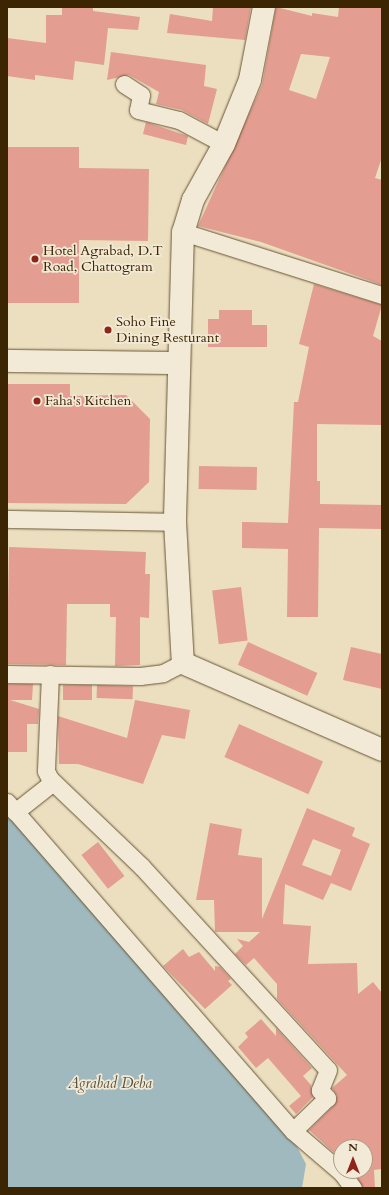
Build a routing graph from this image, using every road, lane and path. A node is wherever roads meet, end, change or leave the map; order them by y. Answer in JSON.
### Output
{"nodes":[{"id":1,"x":264,"y":7,"type":"edge"},
{"id":2,"x":124,"y":84,"type":"dead end"},
{"id":3,"x":224,"y":144,"type":"junction"},
{"id":4,"x":183,"y":232,"type":"junction"},
{"id":5,"x":382,"y":295,"type":"edge"},
{"id":6,"x":7,"y":362,"type":"edge"},
{"id":7,"x":179,"y":364,"type":"junction"},
{"id":8,"x":7,"y":519,"type":"edge"},
{"id":9,"x":175,"y":522,"type":"junction"},
{"id":10,"x":183,"y":663,"type":"junction"},
{"id":11,"x":7,"y":674,"type":"edge"},
{"id":12,"x":50,"y":674,"type":"junction"},
{"id":13,"x":382,"y":750,"type":"edge"},
{"id":14,"x":53,"y":782,"type":"junction"},
{"id":15,"x":11,"y":807,"type":"edge"},
{"id":16,"x":292,"y":1131,"type":"junction"},
{"id":17,"x":354,"y":1188,"type":"edge"}],
"edges":[{"from":1,"to":3,"type":"street"},
{"from":2,"to":3,"type":"street"},
{"from":3,"to":4,"type":"street"},
{"from":4,"to":5,"type":"street"},
{"from":4,"to":7,"type":"street"},
{"from":6,"to":7,"type":"street"},
{"from":7,"to":9,"type":"street"},
{"from":8,"to":9,"type":"street"},
{"from":9,"to":10,"type":"street"},
{"from":10,"to":12,"type":"street"},
{"from":10,"to":13,"type":"street"},
{"from":11,"to":12,"type":"street"},
{"from":12,"to":14,"type":"street"},
{"from":14,"to":15,"type":"street"},
{"from":14,"to":16,"type":"street"},
{"from":15,"to":16,"type":"street"},
{"from":16,"to":17,"type":"street"}]}
